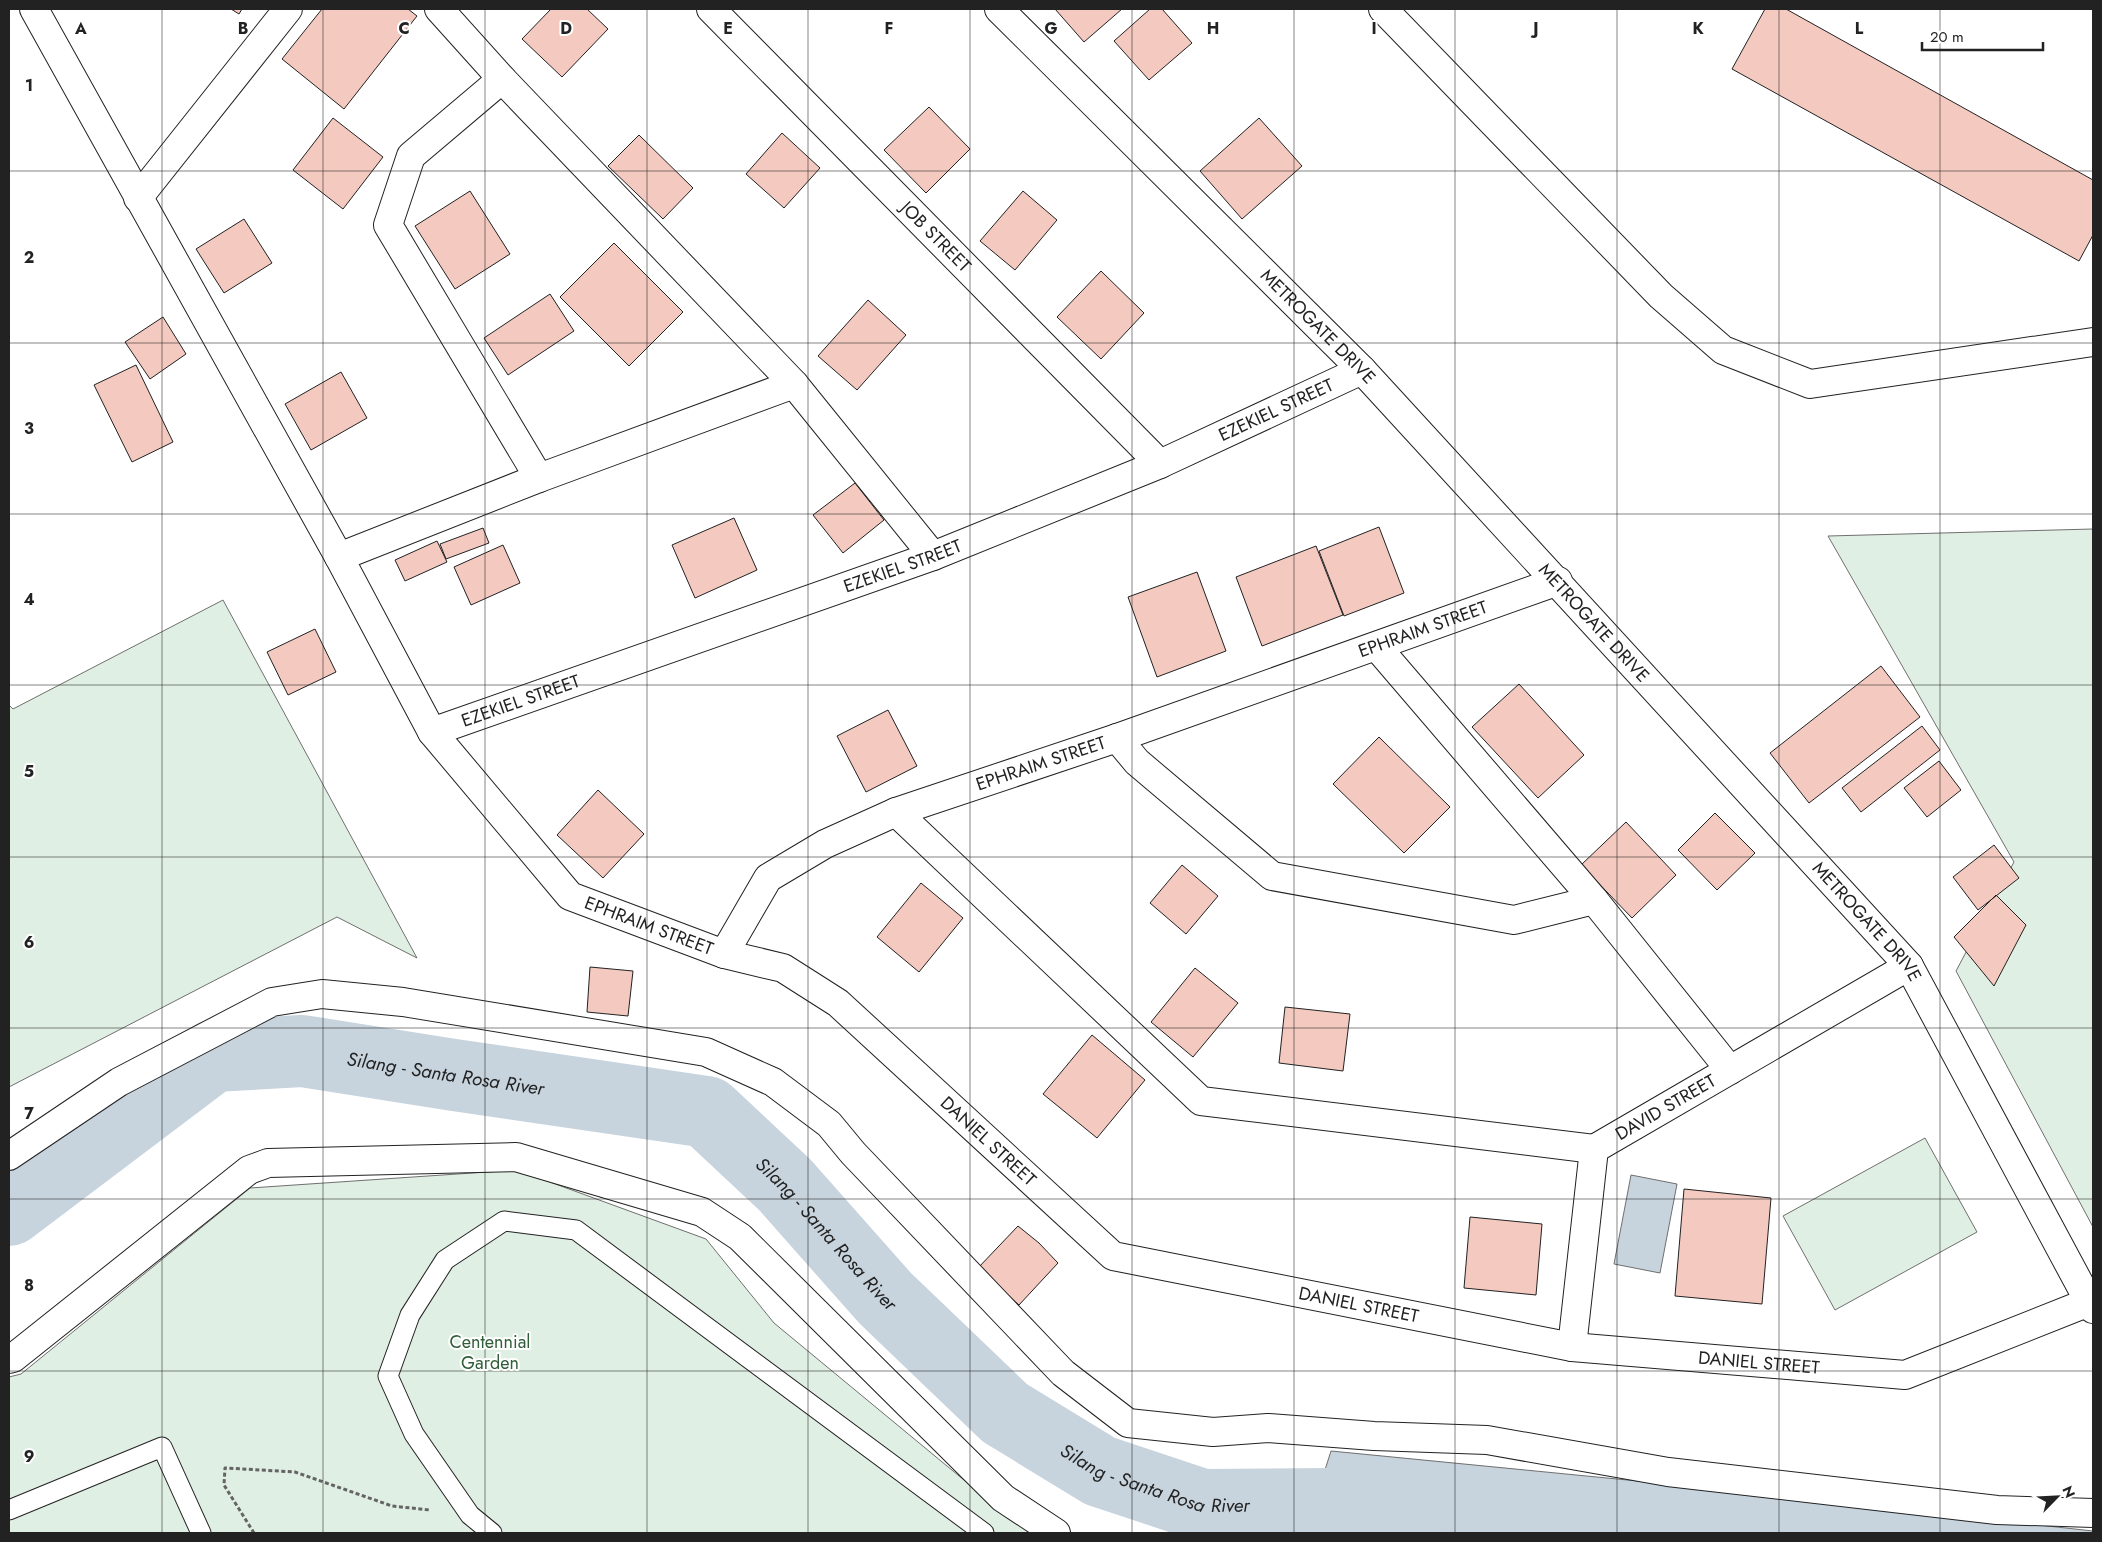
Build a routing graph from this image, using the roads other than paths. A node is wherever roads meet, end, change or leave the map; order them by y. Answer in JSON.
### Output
{"nodes":[{"id":1,"x":35,"y":9,"type":"edge"},
{"id":2,"x":288,"y":9,"type":"edge"},
{"id":3,"x":438,"y":9,"type":"edge"},
{"id":4,"x":711,"y":9,"type":"edge"},
{"id":5,"x":999,"y":9,"type":"edge"},
{"id":6,"x":1382,"y":9,"type":"edge"},
{"id":7,"x":502,"y":79,"type":"junction"},
{"id":8,"x":138,"y":198,"type":"junction"},
{"id":9,"x":2093,"y":342,"type":"edge"},
{"id":10,"x":1362,"y":370,"type":"junction"},
{"id":11,"x":794,"y":384,"type":"junction"},
{"id":12,"x":1160,"y":464,"type":"junction"},
{"id":13,"x":539,"y":478,"type":"junction"},
{"id":14,"x":933,"y":556,"type":"junction"},
{"id":15,"x":339,"y":557,"type":"junction"},
{"id":16,"x":1558,"y":581,"type":"junction"},
{"id":17,"x":1377,"y":647,"type":"junction"},
{"id":18,"x":432,"y":732,"type":"junction"},
{"id":19,"x":1117,"y":738,"type":"junction"},
{"id":20,"x":896,"y":812,"type":"junction"},
{"id":21,"x":1594,"y":900,"type":"junction"},
{"id":22,"x":724,"y":954,"type":"junction"},
{"id":23,"x":1909,"y":966,"type":"junction"},
{"id":24,"x":1730,"y":1070,"type":"junction"},
{"id":25,"x":1594,"y":1149,"type":"junction"},
{"id":26,"x":9,"y":1156,"type":"edge"},
{"id":27,"x":2091,"y":1305,"type":"edge"},
{"id":28,"x":1572,"y":1347,"type":"junction"},
{"id":29,"x":9,"y":1359,"type":"edge"},
{"id":30,"x":9,"y":1510,"type":"edge"},
{"id":31,"x":2093,"y":1513,"type":"edge"},
{"id":32,"x":201,"y":1533,"type":"edge"},
{"id":33,"x":492,"y":1533,"type":"edge"},
{"id":34,"x":984,"y":1533,"type":"edge"},
{"id":35,"x":1056,"y":1533,"type":"edge"}],
"edges":[{"from":1,"to":8,"type":"street"},
{"from":2,"to":8,"type":"street"},
{"from":3,"to":7,"type":"street"},
{"from":4,"to":12,"type":"street","name":"JOB STREET"},
{"from":5,"to":10,"type":"street","name":"METROGATE DRIVE"},
{"from":6,"to":9,"type":"street"},
{"from":7,"to":11,"type":"street"},
{"from":7,"to":13,"type":"street"},
{"from":8,"to":15,"type":"street"},
{"from":10,"to":12,"type":"street","name":"EZEKIEL STREET"},
{"from":10,"to":16,"type":"street","name":"METROGATE DRIVE"},
{"from":11,"to":13,"type":"street"},
{"from":11,"to":14,"type":"street"},
{"from":12,"to":14,"type":"street","name":"EZEKIEL STREET"},
{"from":13,"to":15,"type":"street"},
{"from":14,"to":18,"type":"street","name":"EZEKIEL STREET"},
{"from":15,"to":18,"type":"street"},
{"from":16,"to":17,"type":"street","name":"EPHRAIM STREET"},
{"from":16,"to":23,"type":"street","name":"METROGATE DRIVE"},
{"from":17,"to":19,"type":"street","name":"EPHRAIM STREET"},
{"from":17,"to":21,"type":"street"},
{"from":18,"to":22,"type":"street","name":"EPHRAIM STREET"},
{"from":19,"to":20,"type":"street","name":"EPHRAIM STREET"},
{"from":19,"to":21,"type":"street"},
{"from":20,"to":22,"type":"street","name":"EPHRAIM STREET"},
{"from":20,"to":25,"type":"street"},
{"from":21,"to":24,"type":"street"},
{"from":22,"to":28,"type":"street","name":"DANIEL STREET"},
{"from":23,"to":24,"type":"street","name":"DAVID STREET"},
{"from":23,"to":27,"type":"street","name":"METROGATE DRIVE"},
{"from":24,"to":25,"type":"street","name":"DAVID STREET"},
{"from":25,"to":28,"type":"street"},
{"from":26,"to":31,"type":"street"},
{"from":27,"to":28,"type":"street","name":"DANIEL STREET"},
{"from":29,"to":35,"type":"street"},
{"from":30,"to":32,"type":"lane"},
{"from":33,"to":34,"type":"lane"}]}
